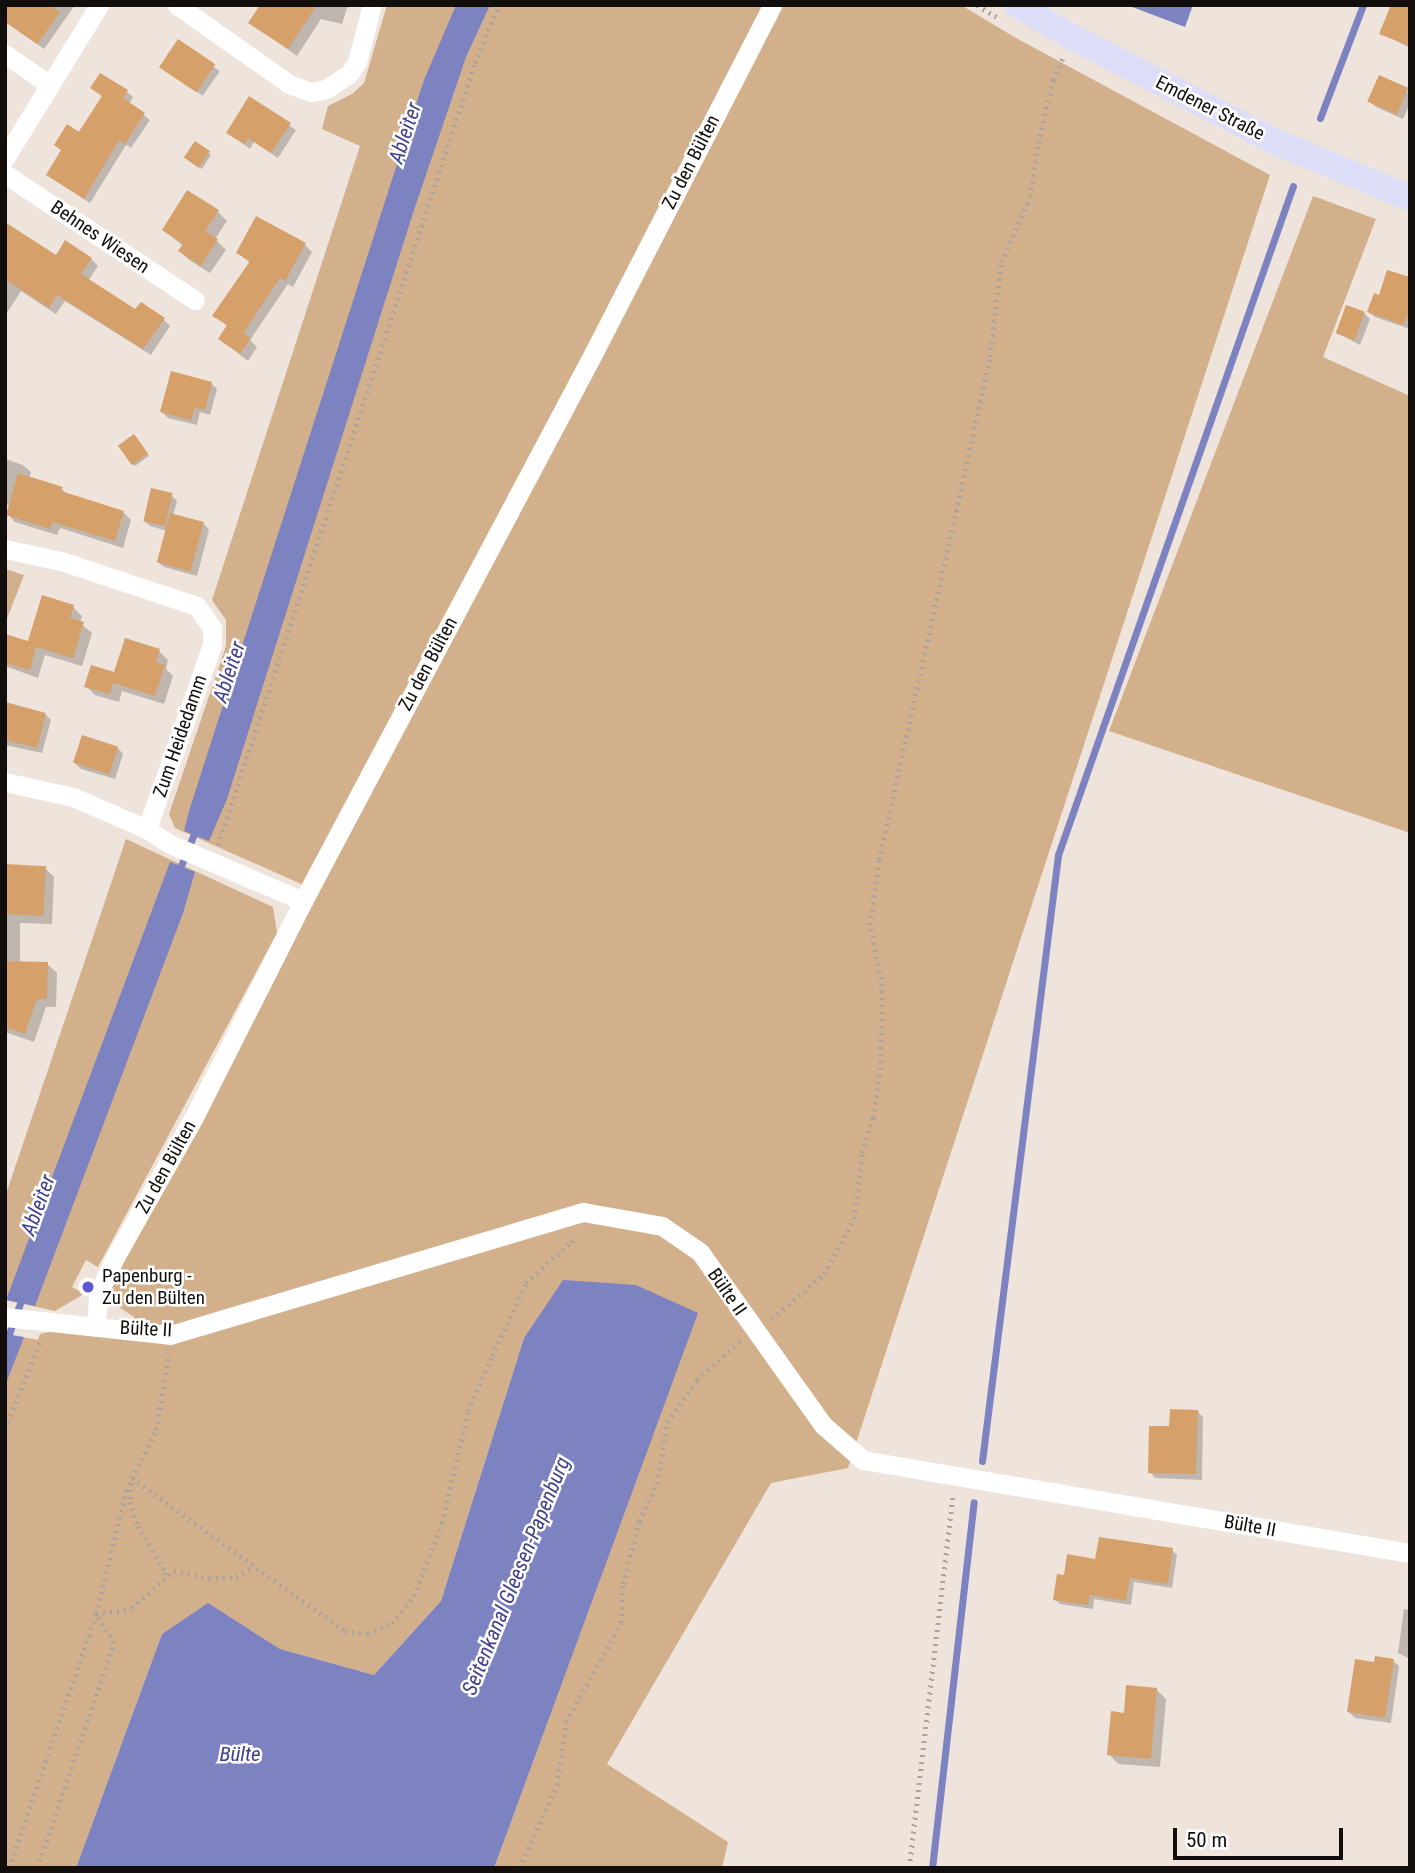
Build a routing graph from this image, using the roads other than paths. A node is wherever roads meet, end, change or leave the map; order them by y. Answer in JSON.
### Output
{"nodes":[{"id":1,"x":99,"y":5,"type":"edge"},
{"id":2,"x":177,"y":5,"type":"edge"},
{"id":3,"x":372,"y":5,"type":"edge"},
{"id":4,"x":772,"y":5,"type":"edge"},
{"id":5,"x":1017,"y":5,"type":"edge"},
{"id":6,"x":5,"y":54,"type":"edge"},
{"id":7,"x":50,"y":85,"type":"junction"},
{"id":8,"x":5,"y":158,"type":"edge"},
{"id":9,"x":5,"y":174,"type":"edge"},
{"id":10,"x":1410,"y":198,"type":"edge"},
{"id":11,"x":195,"y":300,"type":"dead end"},
{"id":12,"x":5,"y":549,"type":"edge"},
{"id":13,"x":5,"y":782,"type":"edge"},
{"id":14,"x":147,"y":829,"type":"junction"},
{"id":15,"x":303,"y":901,"type":"junction"},
{"id":16,"x":5,"y":1317,"type":"edge"},
{"id":17,"x":96,"y":1326,"type":"junction"},
{"id":18,"x":1410,"y":1553,"type":"edge"}],
"edges":[{"from":1,"to":7,"type":"street"},
{"from":2,"to":3,"type":"street"},
{"from":4,"to":15,"type":"street","name":"Zu den Bülten"},
{"from":5,"to":10,"type":"street","name":"Emdener Straße"},
{"from":6,"to":7,"type":"street"},
{"from":7,"to":8,"type":"street"},
{"from":9,"to":11,"type":"street","name":"Behnes Wiesen"},
{"from":12,"to":14,"type":"street","name":"Zum Heidedamm"},
{"from":13,"to":14,"type":"street"},
{"from":14,"to":15,"type":"street"},
{"from":15,"to":17,"type":"street","name":"Zu den Bülten"},
{"from":16,"to":17,"type":"street","name":"Bülte II"},
{"from":17,"to":18,"type":"street","name":"Bülte II"}]}
